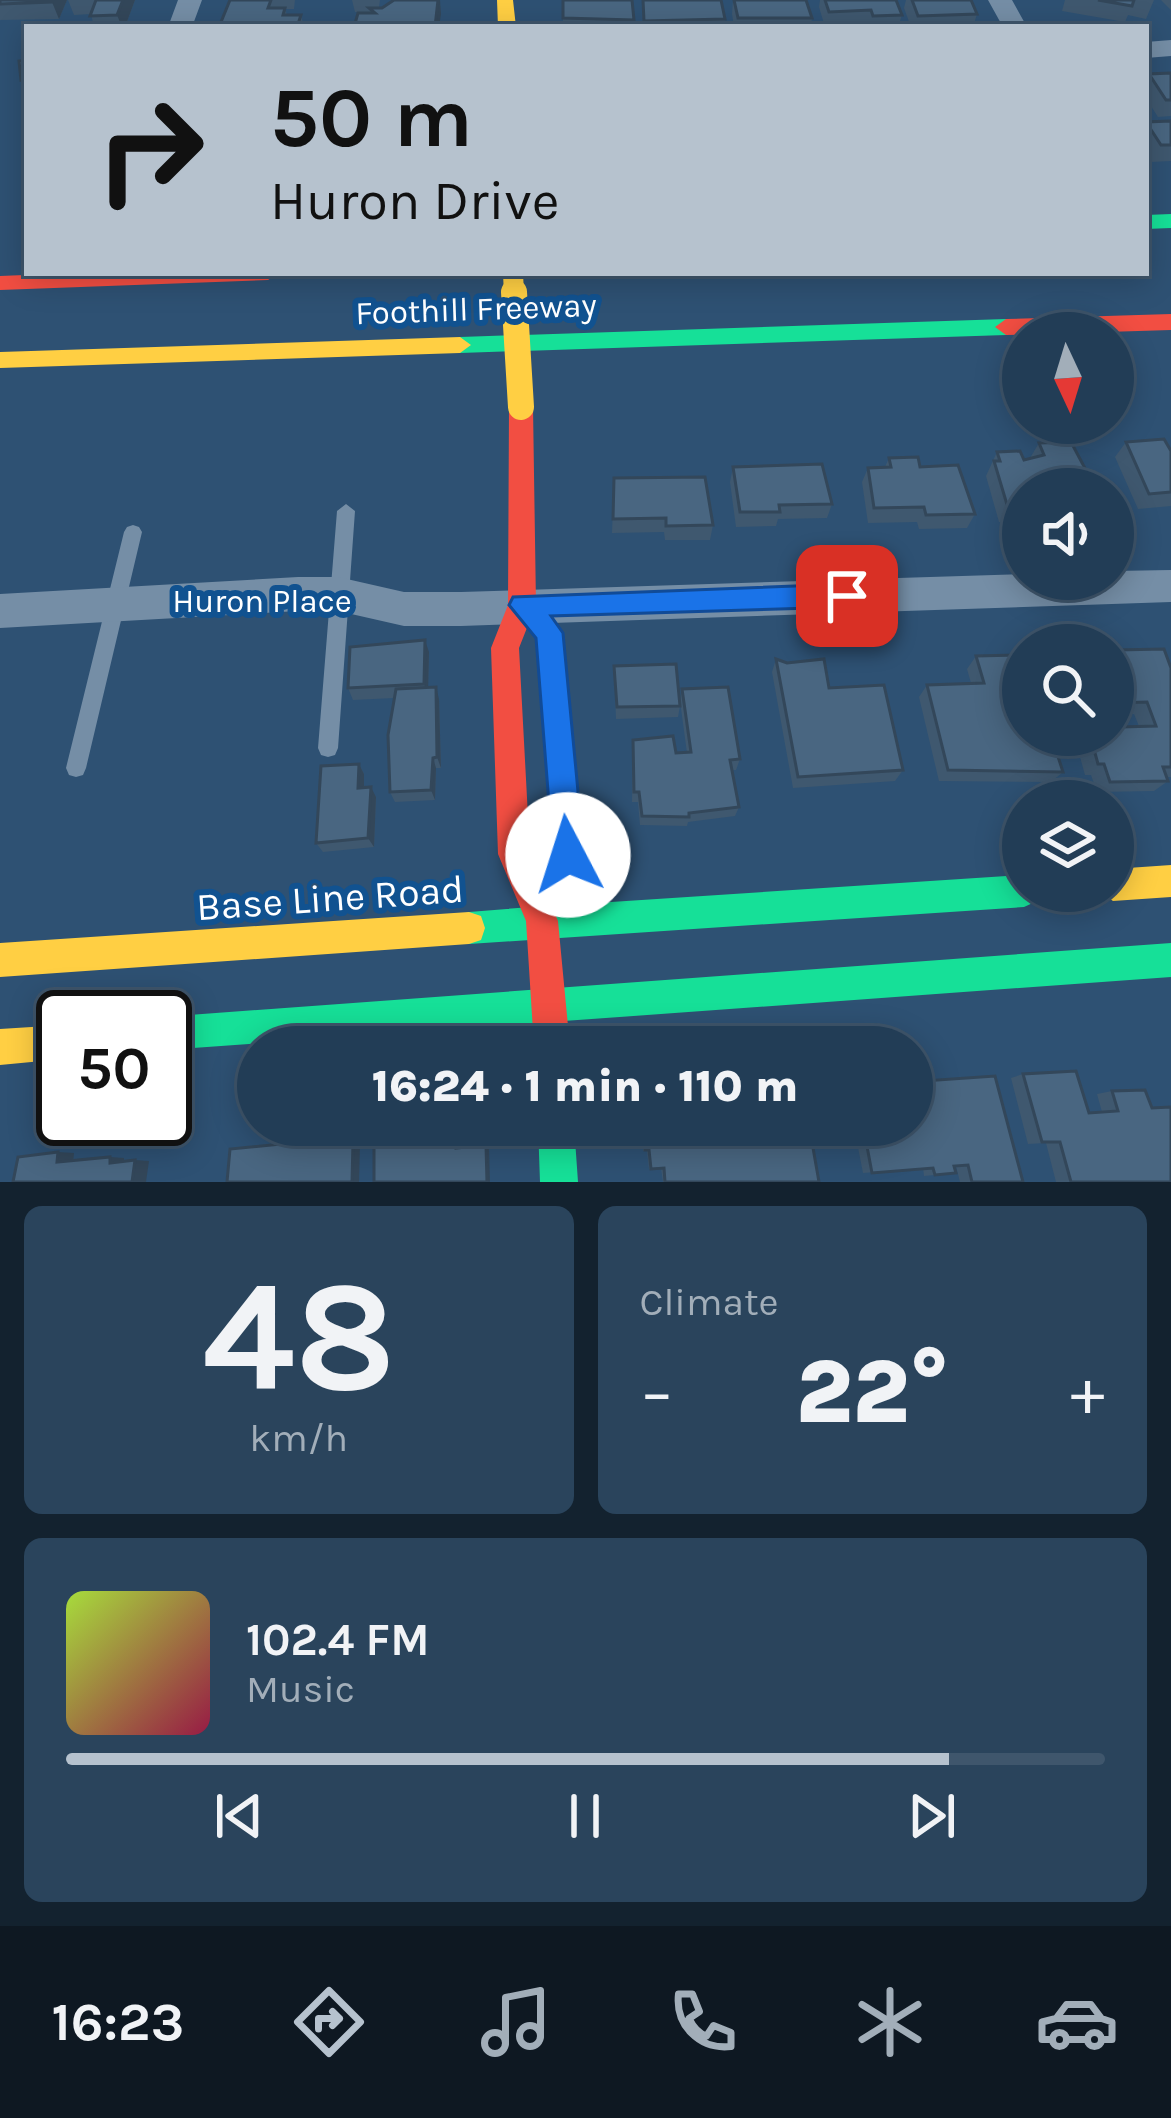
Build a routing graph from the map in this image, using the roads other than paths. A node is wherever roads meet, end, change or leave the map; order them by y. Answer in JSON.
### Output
{"nodes":[{"id":1,"x":195,"y":276,"type":"edge"},
{"id":2,"x":513,"y":276,"type":"edge"},
{"id":3,"x":0,"y":284,"type":"edge"},
{"id":4,"x":1171,"y":297,"type":"edge"},
{"id":5,"x":1171,"y":322,"type":"edge"},
{"id":6,"x":0,"y":334,"type":"edge"},
{"id":7,"x":0,"y":360,"type":"edge"},
{"id":8,"x":346,"y":511,"type":"dead end"},
{"id":9,"x":133,"y":532,"type":"dead end"},
{"id":10,"x":1171,"y":586,"type":"edge"},
{"id":11,"x":338,"y":594,"type":"junction"},
{"id":12,"x":116,"y":602,"type":"junction"},
{"id":13,"x":523,"y":605,"type":"junction"},
{"id":14,"x":0,"y":610,"type":"edge"},
{"id":15,"x":328,"y":748,"type":"dead end"},
{"id":16,"x":76,"y":768,"type":"dead end"},
{"id":17,"x":1171,"y":881,"type":"edge"},
{"id":18,"x":1134,"y":884,"type":"edge"},
{"id":19,"x":1002,"y":892,"type":"edge"},
{"id":20,"x":542,"y":921,"type":"junction"},
{"id":21,"x":0,"y":960,"type":"edge"},
{"id":22,"x":1171,"y":960,"type":"edge"},
{"id":23,"x":550,"y":1003,"type":"junction"},
{"id":24,"x":551,"y":1026,"type":"edge"},
{"id":25,"x":192,"y":1032,"type":"edge"},
{"id":26,"x":36,"y":1044,"type":"edge"},
{"id":27,"x":0,"y":1047,"type":"edge"},
{"id":28,"x":557,"y":1146,"type":"edge"},
{"id":29,"x":559,"y":1182,"type":"edge"}],
"edges":[{"from":1,"to":3,"type":"main road"},
{"from":2,"to":13,"type":"main road","bridge":true},
{"from":4,"to":6,"type":"main road"},
{"from":5,"to":7,"type":"main road","name":"Foothill Freeway"},
{"from":8,"to":11,"type":"lane"},
{"from":9,"to":12,"type":"lane"},
{"from":10,"to":13,"type":"street","name":"Huron Place"},
{"from":11,"to":12,"type":"street","name":"Huron Place"},
{"from":11,"to":13,"type":"street","name":"Huron Place"},
{"from":11,"to":15,"type":"lane"},
{"from":12,"to":14,"type":"street","name":"Huron Place"},
{"from":12,"to":16,"type":"lane"},
{"from":13,"to":20,"type":"main road"},
{"from":13,"to":20,"type":"main road"},
{"from":17,"to":18,"type":"main road"},
{"from":19,"to":20,"type":"main road","name":"Base Line Road"},
{"from":20,"to":21,"type":"main road","name":"Base Line Road"},
{"from":20,"to":23,"type":"main road"},
{"from":22,"to":23,"type":"main road"},
{"from":23,"to":24,"type":"main road"},
{"from":23,"to":25,"type":"main road"},
{"from":26,"to":27,"type":"main road"},
{"from":28,"to":29,"type":"main road"}]}
